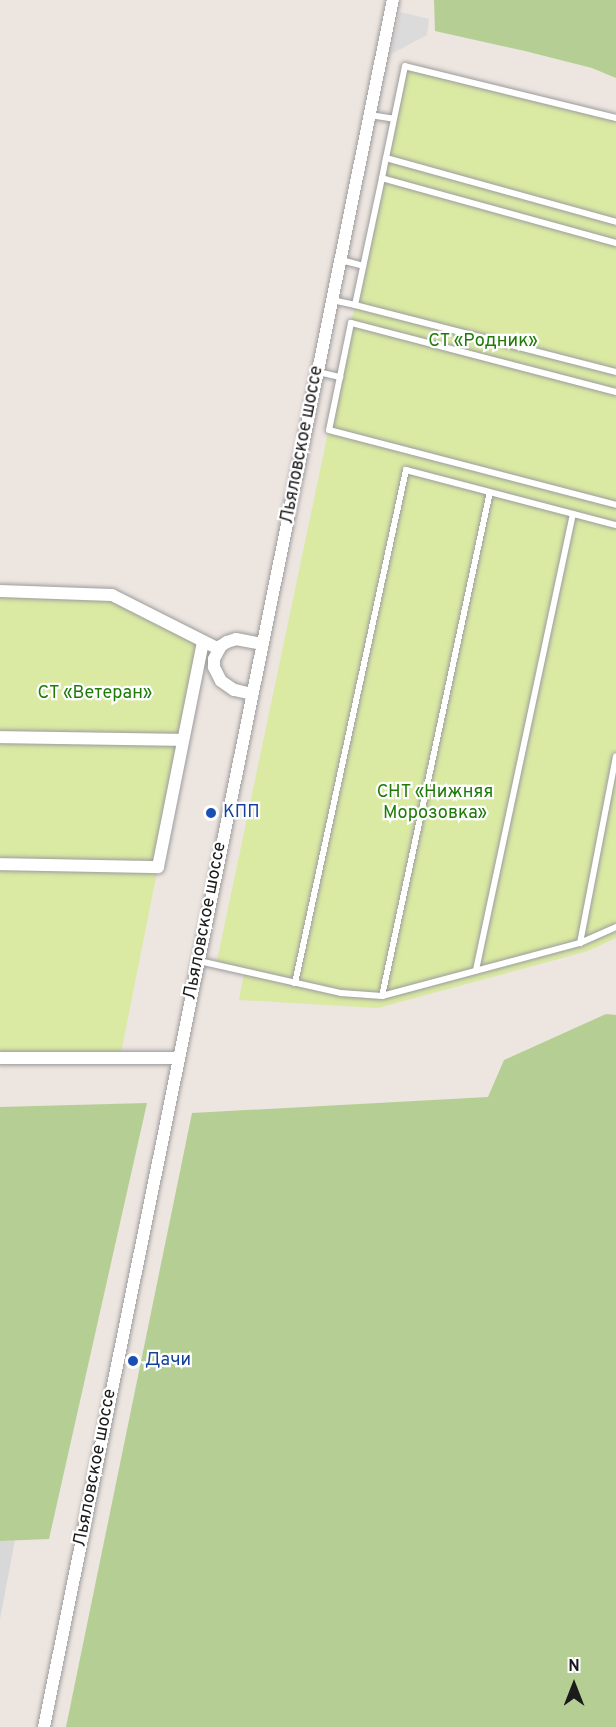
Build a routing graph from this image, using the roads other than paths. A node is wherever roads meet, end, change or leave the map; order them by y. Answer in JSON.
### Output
{"nodes":[{"id":1,"x":392,"y":5,"type":"edge"},
{"id":2,"x":369,"y":114,"type":"junction"},
{"id":3,"x":616,"y":118,"type":"edge"},
{"id":4,"x":394,"y":119,"type":"junction"},
{"id":5,"x":386,"y":158,"type":"junction"},
{"id":6,"x":382,"y":178,"type":"junction"},
{"id":7,"x":616,"y":222,"type":"edge"},
{"id":8,"x":616,"y":243,"type":"edge"},
{"id":9,"x":340,"y":260,"type":"junction"},
{"id":10,"x":363,"y":266,"type":"junction"},
{"id":11,"x":332,"y":300,"type":"junction"},
{"id":12,"x":355,"y":305,"type":"junction"},
{"id":13,"x":317,"y":372,"type":"junction"},
{"id":14,"x":616,"y":372,"type":"edge"},
{"id":15,"x":340,"y":377,"type":"junction"},
{"id":16,"x":616,"y":392,"type":"edge"},
{"id":17,"x":490,"y":492,"type":"junction"},
{"id":18,"x":616,"y":505,"type":"edge"},
{"id":19,"x":573,"y":514,"type":"junction"},
{"id":20,"x":616,"y":525,"type":"edge"},
{"id":21,"x":0,"y":591,"type":"edge"},
{"id":22,"x":203,"y":640,"type":"junction"},
{"id":23,"x":262,"y":644,"type":"junction"},
{"id":24,"x":219,"y":649,"type":"junction"},
{"id":25,"x":252,"y":694,"type":"junction"},
{"id":26,"x":0,"y":737,"type":"edge"},
{"id":27,"x":183,"y":740,"type":"junction"},
{"id":28,"x":616,"y":756,"type":"edge"},
{"id":29,"x":0,"y":864,"type":"edge"},
{"id":30,"x":616,"y":927,"type":"edge"},
{"id":31,"x":580,"y":943,"type":"junction"},
{"id":32,"x":198,"y":961,"type":"junction"},
{"id":33,"x":476,"y":970,"type":"junction"},
{"id":34,"x":295,"y":983,"type":"junction"},
{"id":35,"x":382,"y":996,"type":"junction"},
{"id":36,"x":0,"y":1058,"type":"edge"},
{"id":37,"x":179,"y":1058,"type":"junction"},
{"id":38,"x":44,"y":1727,"type":"edge"}],
"edges":[{"from":1,"to":2,"type":"street","name":"Льяловское шоссе"},
{"from":2,"to":4,"type":"lane"},
{"from":2,"to":9,"type":"street","name":"Льяловское шоссе"},
{"from":3,"to":4,"type":"lane"},
{"from":4,"to":5,"type":"lane"},
{"from":5,"to":6,"type":"lane"},
{"from":5,"to":7,"type":"lane"},
{"from":6,"to":8,"type":"lane"},
{"from":6,"to":10,"type":"lane"},
{"from":9,"to":10,"type":"lane"},
{"from":9,"to":11,"type":"street","name":"Льяловское шоссе"},
{"from":10,"to":12,"type":"lane"},
{"from":11,"to":12,"type":"lane"},
{"from":11,"to":13,"type":"street","name":"Льяловское шоссе"},
{"from":12,"to":14,"type":"lane"},
{"from":13,"to":15,"type":"lane"},
{"from":13,"to":23,"type":"street","name":"Льяловское шоссе"},
{"from":15,"to":16,"type":"lane"},
{"from":15,"to":18,"type":"lane"},
{"from":17,"to":19,"type":"lane"},
{"from":17,"to":34,"type":"lane"},
{"from":17,"to":35,"type":"lane"},
{"from":19,"to":20,"type":"lane"},
{"from":19,"to":33,"type":"lane"},
{"from":21,"to":22,"type":"street"},
{"from":22,"to":24,"type":"street"},
{"from":22,"to":27,"type":"street"},
{"from":23,"to":24,"type":"street"},
{"from":23,"to":25,"type":"street","name":"Льяловское шоссе"},
{"from":24,"to":25,"type":"street"},
{"from":25,"to":32,"type":"street","name":"Льяловское шоссе"},
{"from":26,"to":27,"type":"street"},
{"from":27,"to":29,"type":"street"},
{"from":28,"to":31,"type":"lane"},
{"from":30,"to":31,"type":"lane"},
{"from":31,"to":33,"type":"lane"},
{"from":32,"to":34,"type":"lane"},
{"from":32,"to":37,"type":"street","name":"Льяловское шоссе"},
{"from":33,"to":35,"type":"lane"},
{"from":34,"to":35,"type":"lane"},
{"from":36,"to":37,"type":"street"},
{"from":37,"to":38,"type":"street","name":"Льяловское шоссе"}]}
